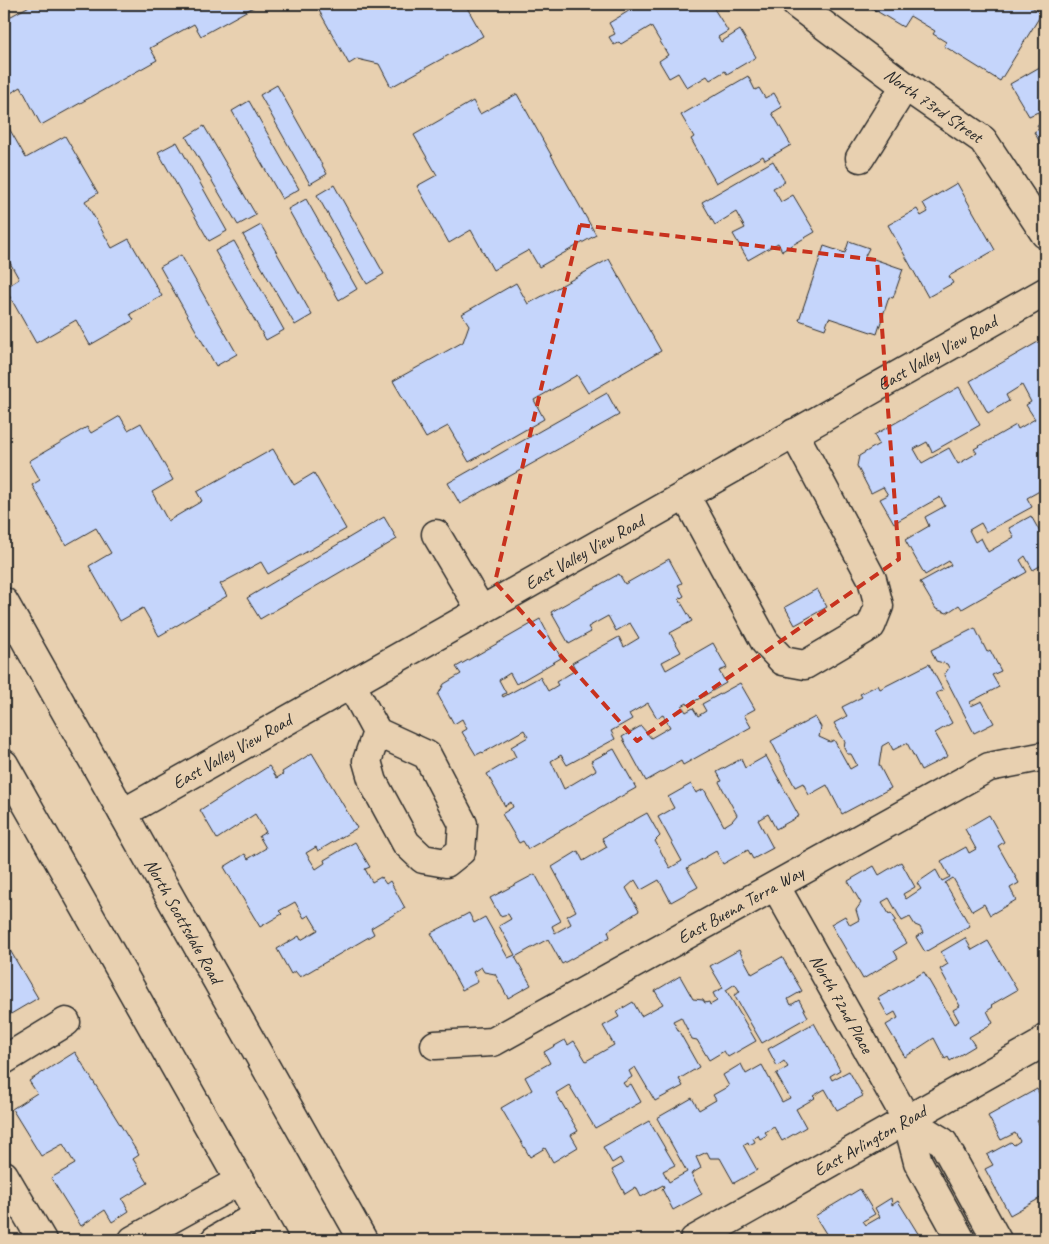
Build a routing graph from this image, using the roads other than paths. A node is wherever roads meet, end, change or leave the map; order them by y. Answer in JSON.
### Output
{"nodes":[{"id":1,"x":796,"y":4,"type":"edge"},
{"id":2,"x":905,"y":86,"type":"junction"},
{"id":3,"x":860,"y":158,"type":"dead end"},
{"id":4,"x":1045,"y":234,"type":"edge"},
{"id":5,"x":1045,"y":292,"type":"edge"},
{"id":6,"x":794,"y":433,"type":"junction"},
{"id":7,"x":685,"y":495,"type":"junction"},
{"id":8,"x":436,"y":534,"type":"dead end"},
{"id":9,"x":4,"y":602,"type":"edge"},
{"id":10,"x":482,"y":610,"type":"junction"},
{"id":11,"x":351,"y":684,"type":"junction"},
{"id":12,"x":377,"y":732,"type":"junction"},
{"id":13,"x":1045,"y":756,"type":"edge"},
{"id":14,"x":4,"y":764,"type":"edge"},
{"id":15,"x":123,"y":813,"type":"junction"},
{"id":16,"x":776,"y":887,"type":"junction"},
{"id":17,"x":66,"y":1022,"type":"dead end"},
{"id":18,"x":1045,"y":1039,"type":"edge"},
{"id":19,"x":435,"y":1045,"type":"dead end"},
{"id":20,"x":4,"y":1060,"type":"edge"},
{"id":21,"x":907,"y":1120,"type":"junction"},
{"id":22,"x":4,"y":1175,"type":"edge"},
{"id":23,"x":239,"y":1181,"type":"junction"},
{"id":24,"x":258,"y":1215,"type":"junction"},
{"id":25,"x":35,"y":1237,"type":"edge"},
{"id":26,"x":133,"y":1240,"type":"edge"},
{"id":27,"x":215,"y":1240,"type":"edge"},
{"id":28,"x":272,"y":1240,"type":"edge"},
{"id":29,"x":364,"y":1240,"type":"edge"},
{"id":30,"x":694,"y":1240,"type":"edge"},
{"id":31,"x":961,"y":1240,"type":"edge"},
{"id":32,"x":997,"y":1240,"type":"edge"}],
"edges":[{"from":1,"to":2,"type":"street","name":"North 73rd Street"},
{"from":2,"to":3,"type":"street"},
{"from":2,"to":4,"type":"street","name":"North 73rd Street"},
{"from":5,"to":6,"type":"street","name":"East Valley View Road"},
{"from":6,"to":7,"type":"street","name":"East Valley View Road"},
{"from":6,"to":7,"type":"street"},
{"from":7,"to":10,"type":"street","name":"East Valley View Road"},
{"from":8,"to":10,"type":"street"},
{"from":9,"to":15,"type":"street","name":"North Scottsdale Road"},
{"from":10,"to":11,"type":"street","name":"East Valley View Road"},
{"from":11,"to":12,"type":"street"},
{"from":11,"to":15,"type":"street","name":"East Valley View Road"},
{"from":12,"to":12,"type":"street"},
{"from":13,"to":16,"type":"street","name":"East Buena Terra Way"},
{"from":14,"to":23,"type":"street"},
{"from":15,"to":29,"type":"street","name":"North Scottsdale Road"},
{"from":16,"to":19,"type":"street","name":"East Buena Terra Way"},
{"from":16,"to":21,"type":"street","name":"North 72nd Place"},
{"from":17,"to":20,"type":"street"},
{"from":18,"to":21,"type":"street","name":"East Arlington Road"},
{"from":21,"to":30,"type":"street","name":"East Arlington Road"},
{"from":21,"to":31,"type":"street","name":"North 72nd Place"},
{"from":21,"to":32,"type":"street","name":"North 72nd Place"},
{"from":22,"to":25,"type":"street"},
{"from":23,"to":24,"type":"street"},
{"from":23,"to":26,"type":"street"},
{"from":24,"to":27,"type":"street"},
{"from":24,"to":28,"type":"street"}]}
